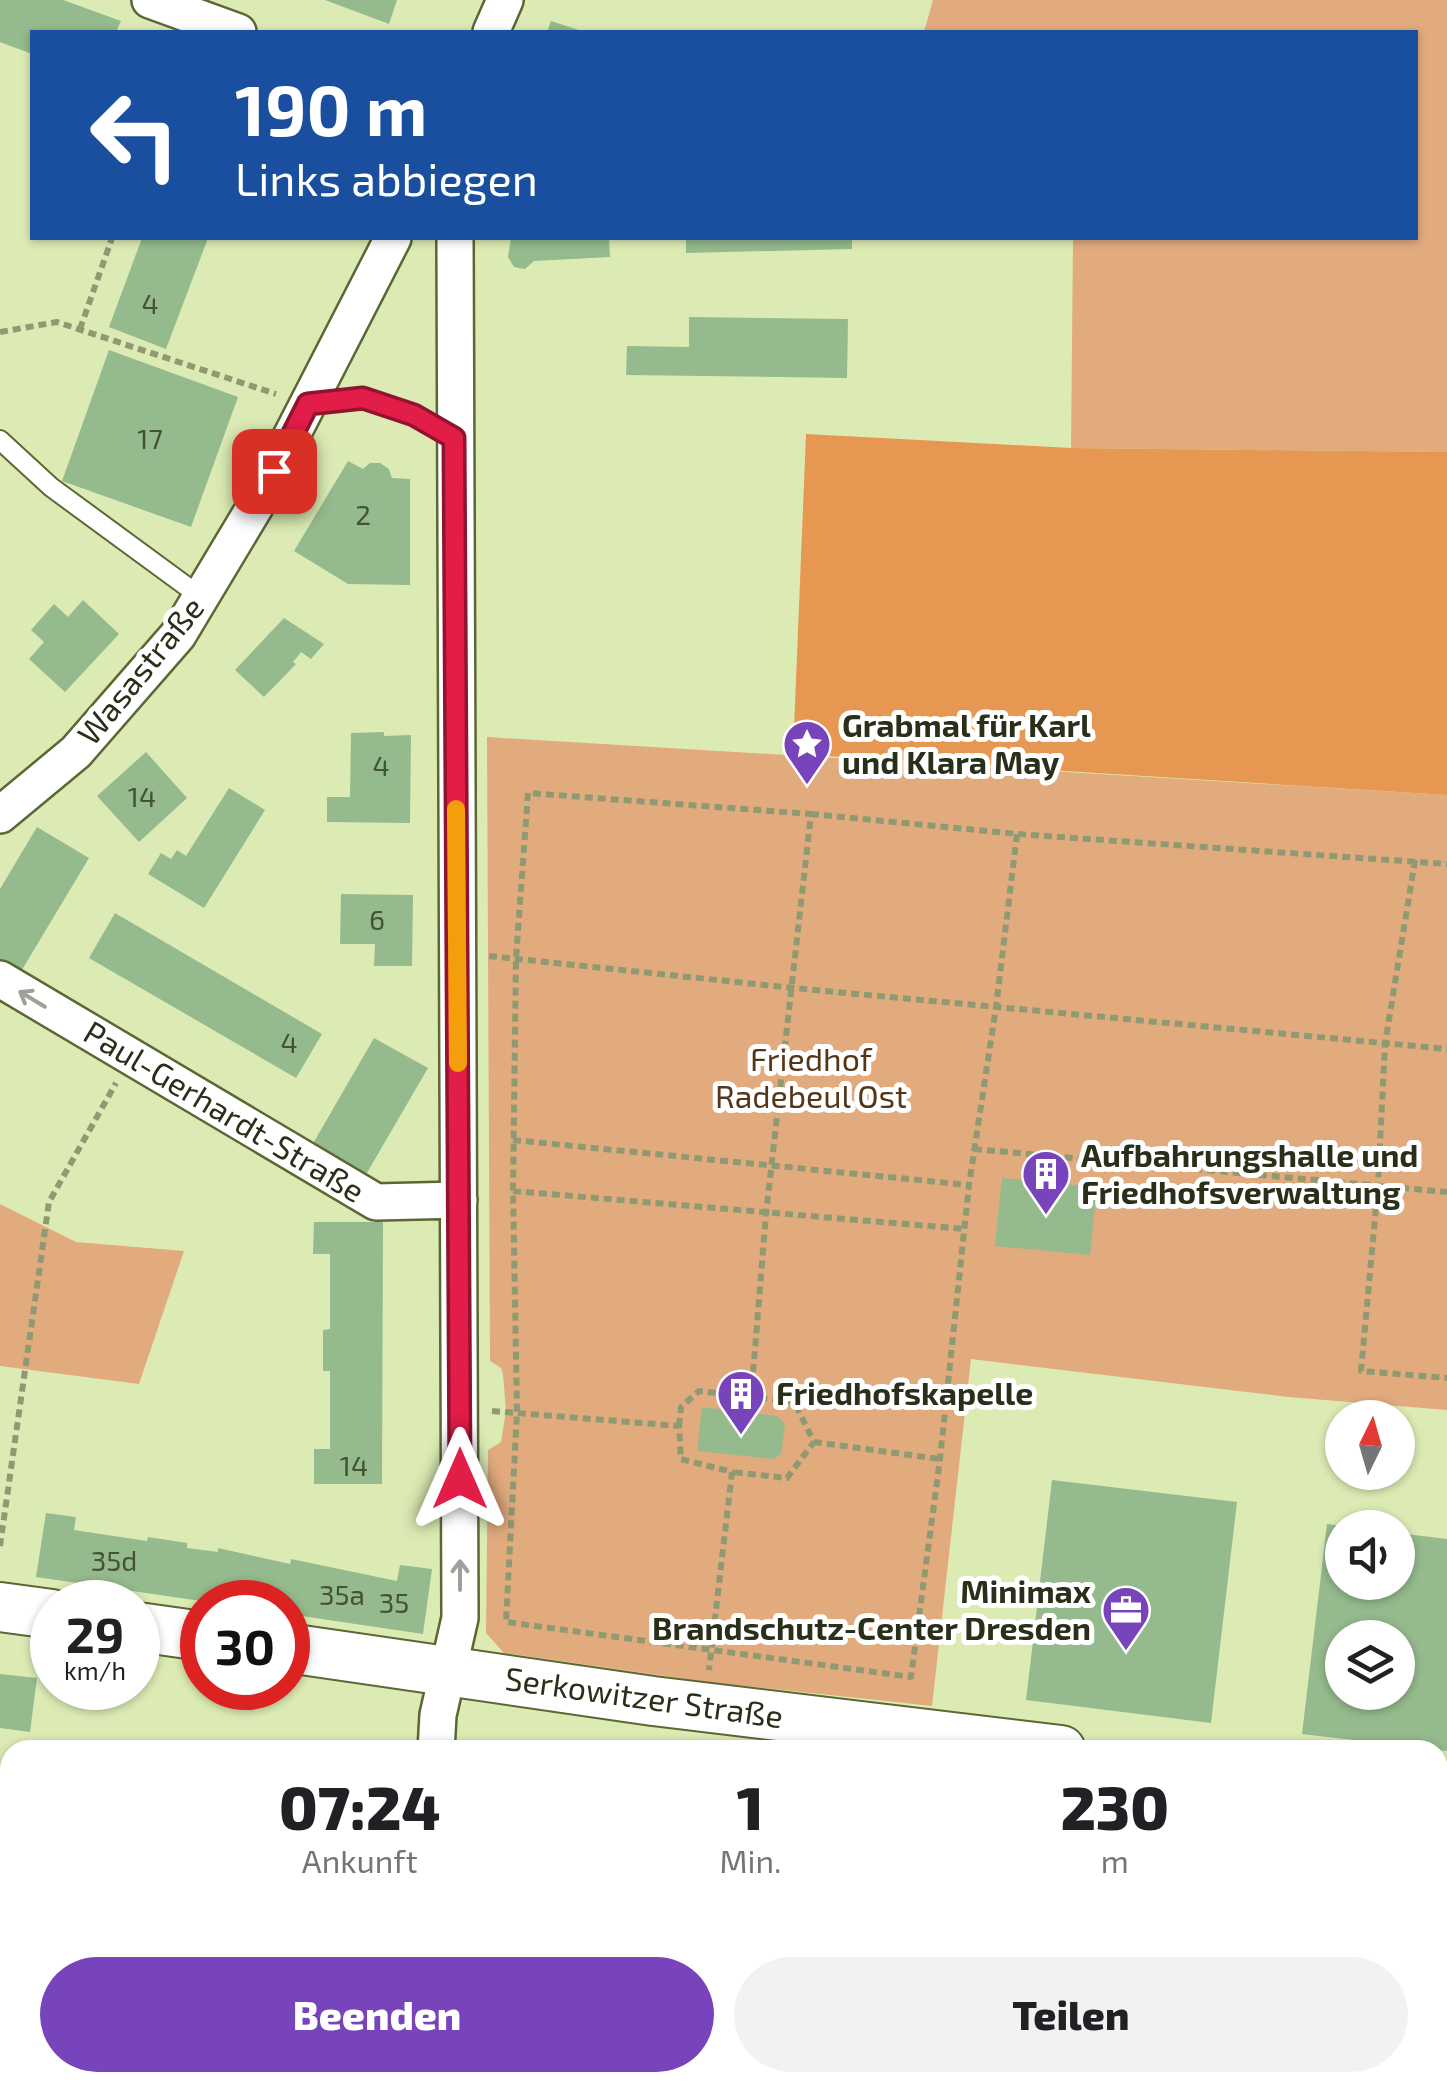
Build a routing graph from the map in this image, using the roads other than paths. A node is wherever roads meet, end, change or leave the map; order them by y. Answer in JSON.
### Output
{"nodes":[{"id":1,"x":150,"y":0,"type":"edge"},
{"id":2,"x":505,"y":0,"type":"edge"},
{"id":3,"x":232,"y":30,"type":"edge"},
{"id":4,"x":492,"y":30,"type":"edge"},
{"id":5,"x":391,"y":240,"type":"edge"},
{"id":6,"x":455,"y":240,"type":"edge"},
{"id":7,"x":308,"y":404,"type":"junction"},
{"id":8,"x":454,"y":438,"type":"junction"},
{"id":9,"x":0,"y":440,"type":"edge"},
{"id":10,"x":201,"y":597,"type":"junction"},
{"id":11,"x":0,"y":815,"type":"edge"},
{"id":12,"x":0,"y":980,"type":"edge"},
{"id":13,"x":459,"y":1200,"type":"junction"},
{"id":14,"x":0,"y":1607,"type":"edge"},
{"id":15,"x":30,"y":1611,"type":"edge"},
{"id":16,"x":310,"y":1651,"type":"edge"},
{"id":17,"x":446,"y":1671,"type":"junction"},
{"id":18,"x":437,"y":1740,"type":"edge"},
{"id":19,"x":976,"y":1740,"type":"edge"}],
"edges":[{"from":1,"to":3,"type":"street"},
{"from":2,"to":4,"type":"street"},
{"from":5,"to":7,"type":"street","name":"Wasastraße"},
{"from":6,"to":8,"type":"street"},
{"from":7,"to":8,"type":"lane"},
{"from":7,"to":10,"type":"street","name":"Wasastraße"},
{"from":8,"to":13,"type":"street"},
{"from":9,"to":10,"type":"lane"},
{"from":10,"to":11,"type":"street","name":"Wasastraße"},
{"from":13,"to":12,"type":"street","name":"Paul-Gerhardt-Straße","one_way":true},
{"from":17,"to":13,"type":"street","one_way":true},
{"from":14,"to":15,"type":"street"},
{"from":16,"to":17,"type":"street","name":"Serkowitzer Straße"},
{"from":17,"to":18,"type":"street"},
{"from":17,"to":19,"type":"street","name":"Serkowitzer Straße"}]}
